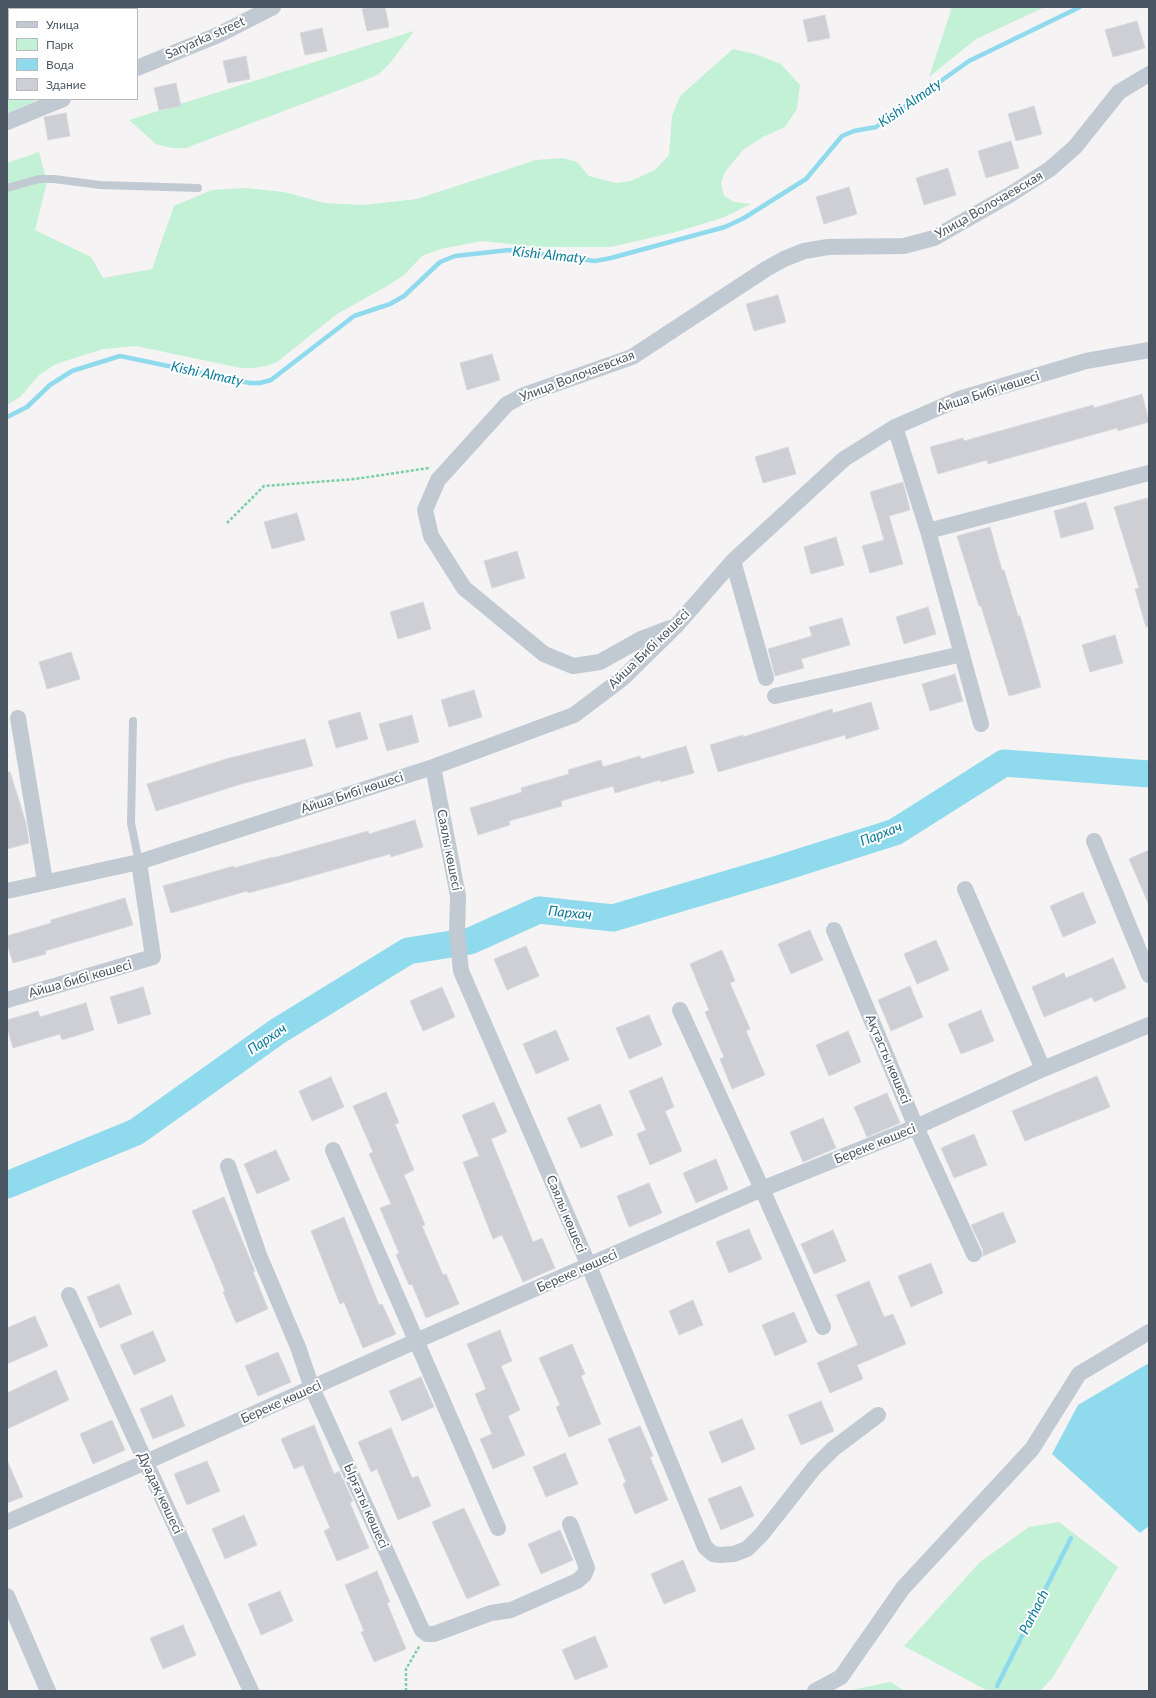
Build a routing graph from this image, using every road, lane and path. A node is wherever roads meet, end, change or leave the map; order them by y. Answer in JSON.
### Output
{"nodes":[{"id":1,"x":246,"y":7,"type":"edge"},
{"id":2,"x":273,"y":7,"type":"edge"},
{"id":3,"x":240,"y":24,"type":"junction"},
{"id":4,"x":138,"y":68,"type":"edge"},
{"id":5,"x":1149,"y":74,"type":"edge"},
{"id":6,"x":62,"y":100,"type":"edge"},
{"id":7,"x":7,"y":122,"type":"edge"},
{"id":8,"x":7,"y":188,"type":"edge"},
{"id":9,"x":198,"y":188,"type":"dead end"},
{"id":10,"x":1149,"y":350,"type":"edge"},
{"id":11,"x":895,"y":426,"type":"junction"},
{"id":12,"x":453,"y":464,"type":"junction"},
{"id":13,"x":1149,"y":473,"type":"edge"},
{"id":14,"x":227,"y":523,"type":"dead end"},
{"id":15,"x":928,"y":531,"type":"junction"},
{"id":16,"x":733,"y":561,"type":"junction"},
{"id":17,"x":676,"y":626,"type":"junction"},
{"id":18,"x":962,"y":654,"type":"junction"},
{"id":19,"x":766,"y":678,"type":"dead end"},
{"id":20,"x":775,"y":696,"type":"dead end"},
{"id":21,"x":18,"y":718,"type":"dead end"},
{"id":22,"x":133,"y":721,"type":"dead end"},
{"id":23,"x":981,"y":724,"type":"dead end"},
{"id":24,"x":433,"y":767,"type":"junction"},
{"id":25,"x":1094,"y":841,"type":"dead end"},
{"id":26,"x":139,"y":862,"type":"junction"},
{"id":27,"x":45,"y":882,"type":"junction"},
{"id":28,"x":965,"y":889,"type":"dead end"},
{"id":29,"x":7,"y":891,"type":"edge"},
{"id":30,"x":834,"y":930,"type":"dead end"},
{"id":31,"x":1149,"y":975,"type":"edge"},
{"id":32,"x":7,"y":1000,"type":"edge"},
{"id":33,"x":680,"y":1010,"type":"dead end"},
{"id":34,"x":1149,"y":1025,"type":"edge"},
{"id":35,"x":1043,"y":1069,"type":"junction"},
{"id":36,"x":916,"y":1127,"type":"junction"},
{"id":37,"x":333,"y":1150,"type":"dead end"},
{"id":38,"x":228,"y":1166,"type":"dead end"},
{"id":39,"x":762,"y":1189,"type":"junction"},
{"id":40,"x":974,"y":1254,"type":"dead end"},
{"id":41,"x":589,"y":1266,"type":"junction"},
{"id":42,"x":69,"y":1295,"type":"dead end"},
{"id":43,"x":823,"y":1328,"type":"dead end"},
{"id":44,"x":1149,"y":1332,"type":"edge"},
{"id":45,"x":416,"y":1341,"type":"junction"},
{"id":46,"x":312,"y":1388,"type":"junction"},
{"id":47,"x":878,"y":1415,"type":"dead end"},
{"id":48,"x":146,"y":1462,"type":"junction"},
{"id":49,"x":7,"y":1522,"type":"edge"},
{"id":50,"x":570,"y":1524,"type":"dead end"},
{"id":51,"x":498,"y":1528,"type":"dead end"},
{"id":52,"x":7,"y":1596,"type":"edge"},
{"id":53,"x":427,"y":1634,"type":"junction"},
{"id":54,"x":48,"y":1691,"type":"edge"},
{"id":55,"x":251,"y":1691,"type":"edge"},
{"id":56,"x":406,"y":1691,"type":"edge"},
{"id":57,"x":815,"y":1691,"type":"edge"}],
"edges":[{"from":1,"to":3,"type":"street"},
{"from":2,"to":3,"type":"street","name":"Saryarka street"},
{"from":3,"to":4,"type":"street","name":"Saryarka street"},
{"from":5,"to":12,"type":"street","name":"Улица Волочаевская"},
{"from":6,"to":7,"type":"street"},
{"from":8,"to":9,"type":"lane"},
{"from":10,"to":11,"type":"street","name":"Айша Бибі көшесі"},
{"from":11,"to":15,"type":"street"},
{"from":11,"to":16,"type":"street","name":"Айша Бибі көшесі"},
{"from":12,"to":14,"type":"path"},
{"from":12,"to":17,"type":"street","name":"Улица Волочаевская"},
{"from":13,"to":15,"type":"street"},
{"from":15,"to":18,"type":"street"},
{"from":16,"to":17,"type":"street","name":"Айша Бибі көшесі"},
{"from":16,"to":19,"type":"street"},
{"from":17,"to":24,"type":"street","name":"Айша Бибі көшесі"},
{"from":18,"to":20,"type":"street"},
{"from":18,"to":23,"type":"street"},
{"from":21,"to":27,"type":"street"},
{"from":22,"to":26,"type":"lane"},
{"from":24,"to":26,"type":"street","name":"Айша Бибі көшесі"},
{"from":24,"to":41,"type":"street","name":"Саялы көшесі"},
{"from":25,"to":31,"type":"street"},
{"from":26,"to":27,"type":"street","name":"Айша Бибі көшесі"},
{"from":26,"to":32,"type":"street","name":"Айша бибі көшесі"},
{"from":27,"to":29,"type":"street","name":"Айша Бибі көшесі"},
{"from":28,"to":35,"type":"street"},
{"from":30,"to":36,"type":"street","name":"Ақтасты көшесі"},
{"from":33,"to":39,"type":"street"},
{"from":34,"to":35,"type":"street","name":"Береке көшесі"},
{"from":35,"to":36,"type":"street","name":"Береке көшесі"},
{"from":36,"to":39,"type":"street","name":"Береке көшесі"},
{"from":36,"to":40,"type":"street","name":"Ақтасты көшесі"},
{"from":37,"to":45,"type":"street"},
{"from":38,"to":46,"type":"street","name":"Ырғаты көшесі"},
{"from":39,"to":41,"type":"street","name":"Береке көшесі"},
{"from":39,"to":43,"type":"street"},
{"from":41,"to":45,"type":"street","name":"Береке көшесі"},
{"from":41,"to":47,"type":"street","name":"Саялы көшесі"},
{"from":42,"to":48,"type":"street","name":"Дуадақ көшесі"},
{"from":44,"to":57,"type":"street"},
{"from":45,"to":46,"type":"street","name":"Береке көшесі"},
{"from":45,"to":51,"type":"street"},
{"from":46,"to":48,"type":"street","name":"Береке көшесі"},
{"from":46,"to":53,"type":"street","name":"Ырғаты көшесі"},
{"from":48,"to":49,"type":"street","name":"Береке көшесі"},
{"from":48,"to":55,"type":"street","name":"Дуадақ көшесі"},
{"from":50,"to":53,"type":"street"},
{"from":52,"to":54,"type":"street"},
{"from":53,"to":56,"type":"path"}]}
